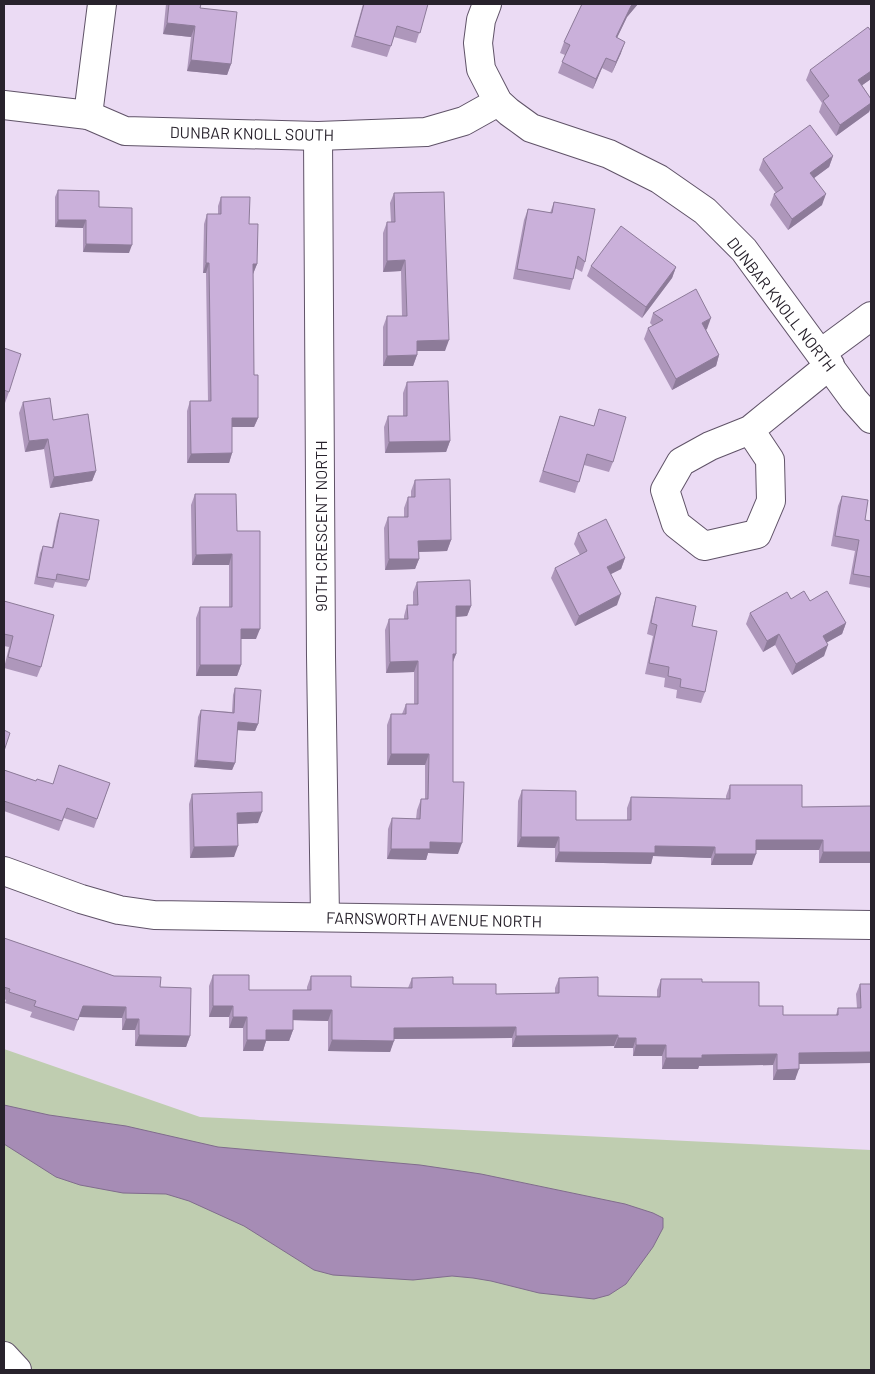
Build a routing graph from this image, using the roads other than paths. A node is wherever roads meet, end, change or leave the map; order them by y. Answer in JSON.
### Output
{"nodes":[{"id":1,"x":102,"y":4,"type":"edge"},
{"id":2,"x":488,"y":4,"type":"edge"},
{"id":3,"x":498,"y":102,"type":"junction"},
{"id":4,"x":4,"y":105,"type":"edge"},
{"id":5,"x":88,"y":115,"type":"junction"},
{"id":6,"x":318,"y":136,"type":"junction"},
{"id":7,"x":871,"y":316,"type":"edge"},
{"id":8,"x":826,"y":359,"type":"junction"},
{"id":9,"x":871,"y":420,"type":"edge"},
{"id":10,"x":750,"y":430,"type":"junction"},
{"id":11,"x":4,"y":871,"type":"edge"},
{"id":12,"x":325,"y":917,"type":"junction"},
{"id":13,"x":871,"y":925,"type":"edge"},
{"id":14,"x":4,"y":1356,"type":"edge"},
{"id":15,"x":17,"y":1370,"type":"edge"}],
"edges":[{"from":1,"to":5,"type":"street"},
{"from":2,"to":3,"type":"street"},
{"from":3,"to":6,"type":"street","name":"DUNBAR KNOLL SOUTH"},
{"from":3,"to":8,"type":"street","name":"DUNBAR KNOLL NORTH"},
{"from":4,"to":5,"type":"street","name":"DUNBAR KNOLL SOUTH"},
{"from":5,"to":6,"type":"street","name":"DUNBAR KNOLL SOUTH"},
{"from":6,"to":12,"type":"street","name":"90TH CRESCENT NORTH"},
{"from":7,"to":8,"type":"street"},
{"from":8,"to":9,"type":"street","name":"DUNBAR KNOLL NORTH"},
{"from":8,"to":10,"type":"street"},
{"from":10,"to":10,"type":"street"},
{"from":11,"to":12,"type":"street","name":"FARNSWORTH AVENUE NORTH"},
{"from":12,"to":13,"type":"street","name":"FARNSWORTH AVENUE NORTH"},
{"from":14,"to":15,"type":"street"}]}
